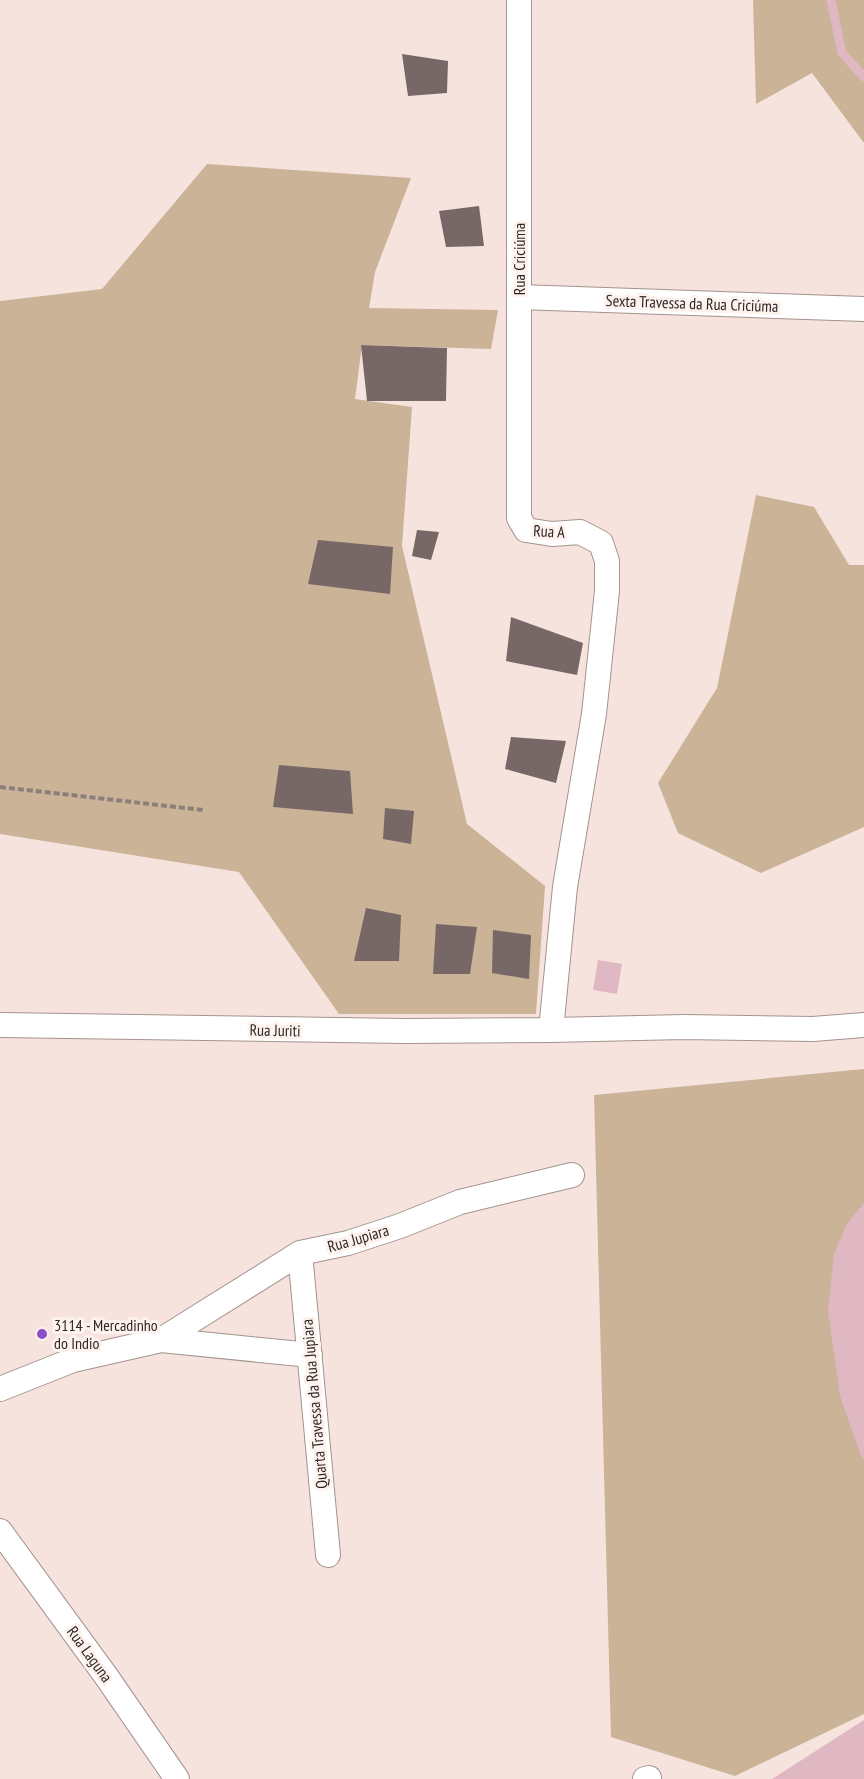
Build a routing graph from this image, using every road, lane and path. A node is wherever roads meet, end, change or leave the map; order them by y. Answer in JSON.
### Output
{"nodes":[{"id":1,"x":519,"y":0,"type":"edge"},
{"id":2,"x":519,"y":297,"type":"junction"},
{"id":3,"x":864,"y":309,"type":"edge"},
{"id":4,"x":519,"y":518,"type":"joint"},
{"id":5,"x":0,"y":787,"type":"edge"},
{"id":6,"x":202,"y":810,"type":"dead end"},
{"id":7,"x":0,"y":1025,"type":"edge"},
{"id":8,"x":864,"y":1025,"type":"edge"},
{"id":9,"x":550,"y":1030,"type":"junction"},
{"id":10,"x":572,"y":1175,"type":"dead end"},
{"id":11,"x":300,"y":1253,"type":"junction"},
{"id":12,"x":161,"y":1340,"type":"junction"},
{"id":13,"x":310,"y":1355,"type":"junction"},
{"id":14,"x":0,"y":1389,"type":"edge"},
{"id":15,"x":0,"y":1531,"type":"edge"},
{"id":16,"x":328,"y":1555,"type":"dead end"},
{"id":17,"x":177,"y":1779,"type":"edge"}],
"edges":[{"from":1,"to":2,"type":"street","name":"Rua Criciúma"},
{"from":2,"to":3,"type":"street","name":"Sexta Travessa da Rua Criciúma"},
{"from":2,"to":4,"type":"street","name":"Rua Criciúma"},
{"from":4,"to":9,"type":"street","name":"Rua A"},
{"from":5,"to":6,"type":"path"},
{"from":7,"to":9,"type":"street","name":"Rua Juriti"},
{"from":8,"to":9,"type":"street","name":"Rua Juriti"},
{"from":10,"to":11,"type":"street","name":"Rua Jupiara"},
{"from":11,"to":12,"type":"street","name":"Rua Jupiara"},
{"from":11,"to":13,"type":"street","name":"Quarta Travessa da Rua Jupiara"},
{"from":12,"to":13,"type":"street","name":"Rua Jupiara"},
{"from":12,"to":14,"type":"street","name":"Rua Jupiara"},
{"from":13,"to":16,"type":"street","name":"Quarta Travessa da Rua Jupiara"},
{"from":15,"to":17,"type":"street","name":"Rua Laguna"}]}
